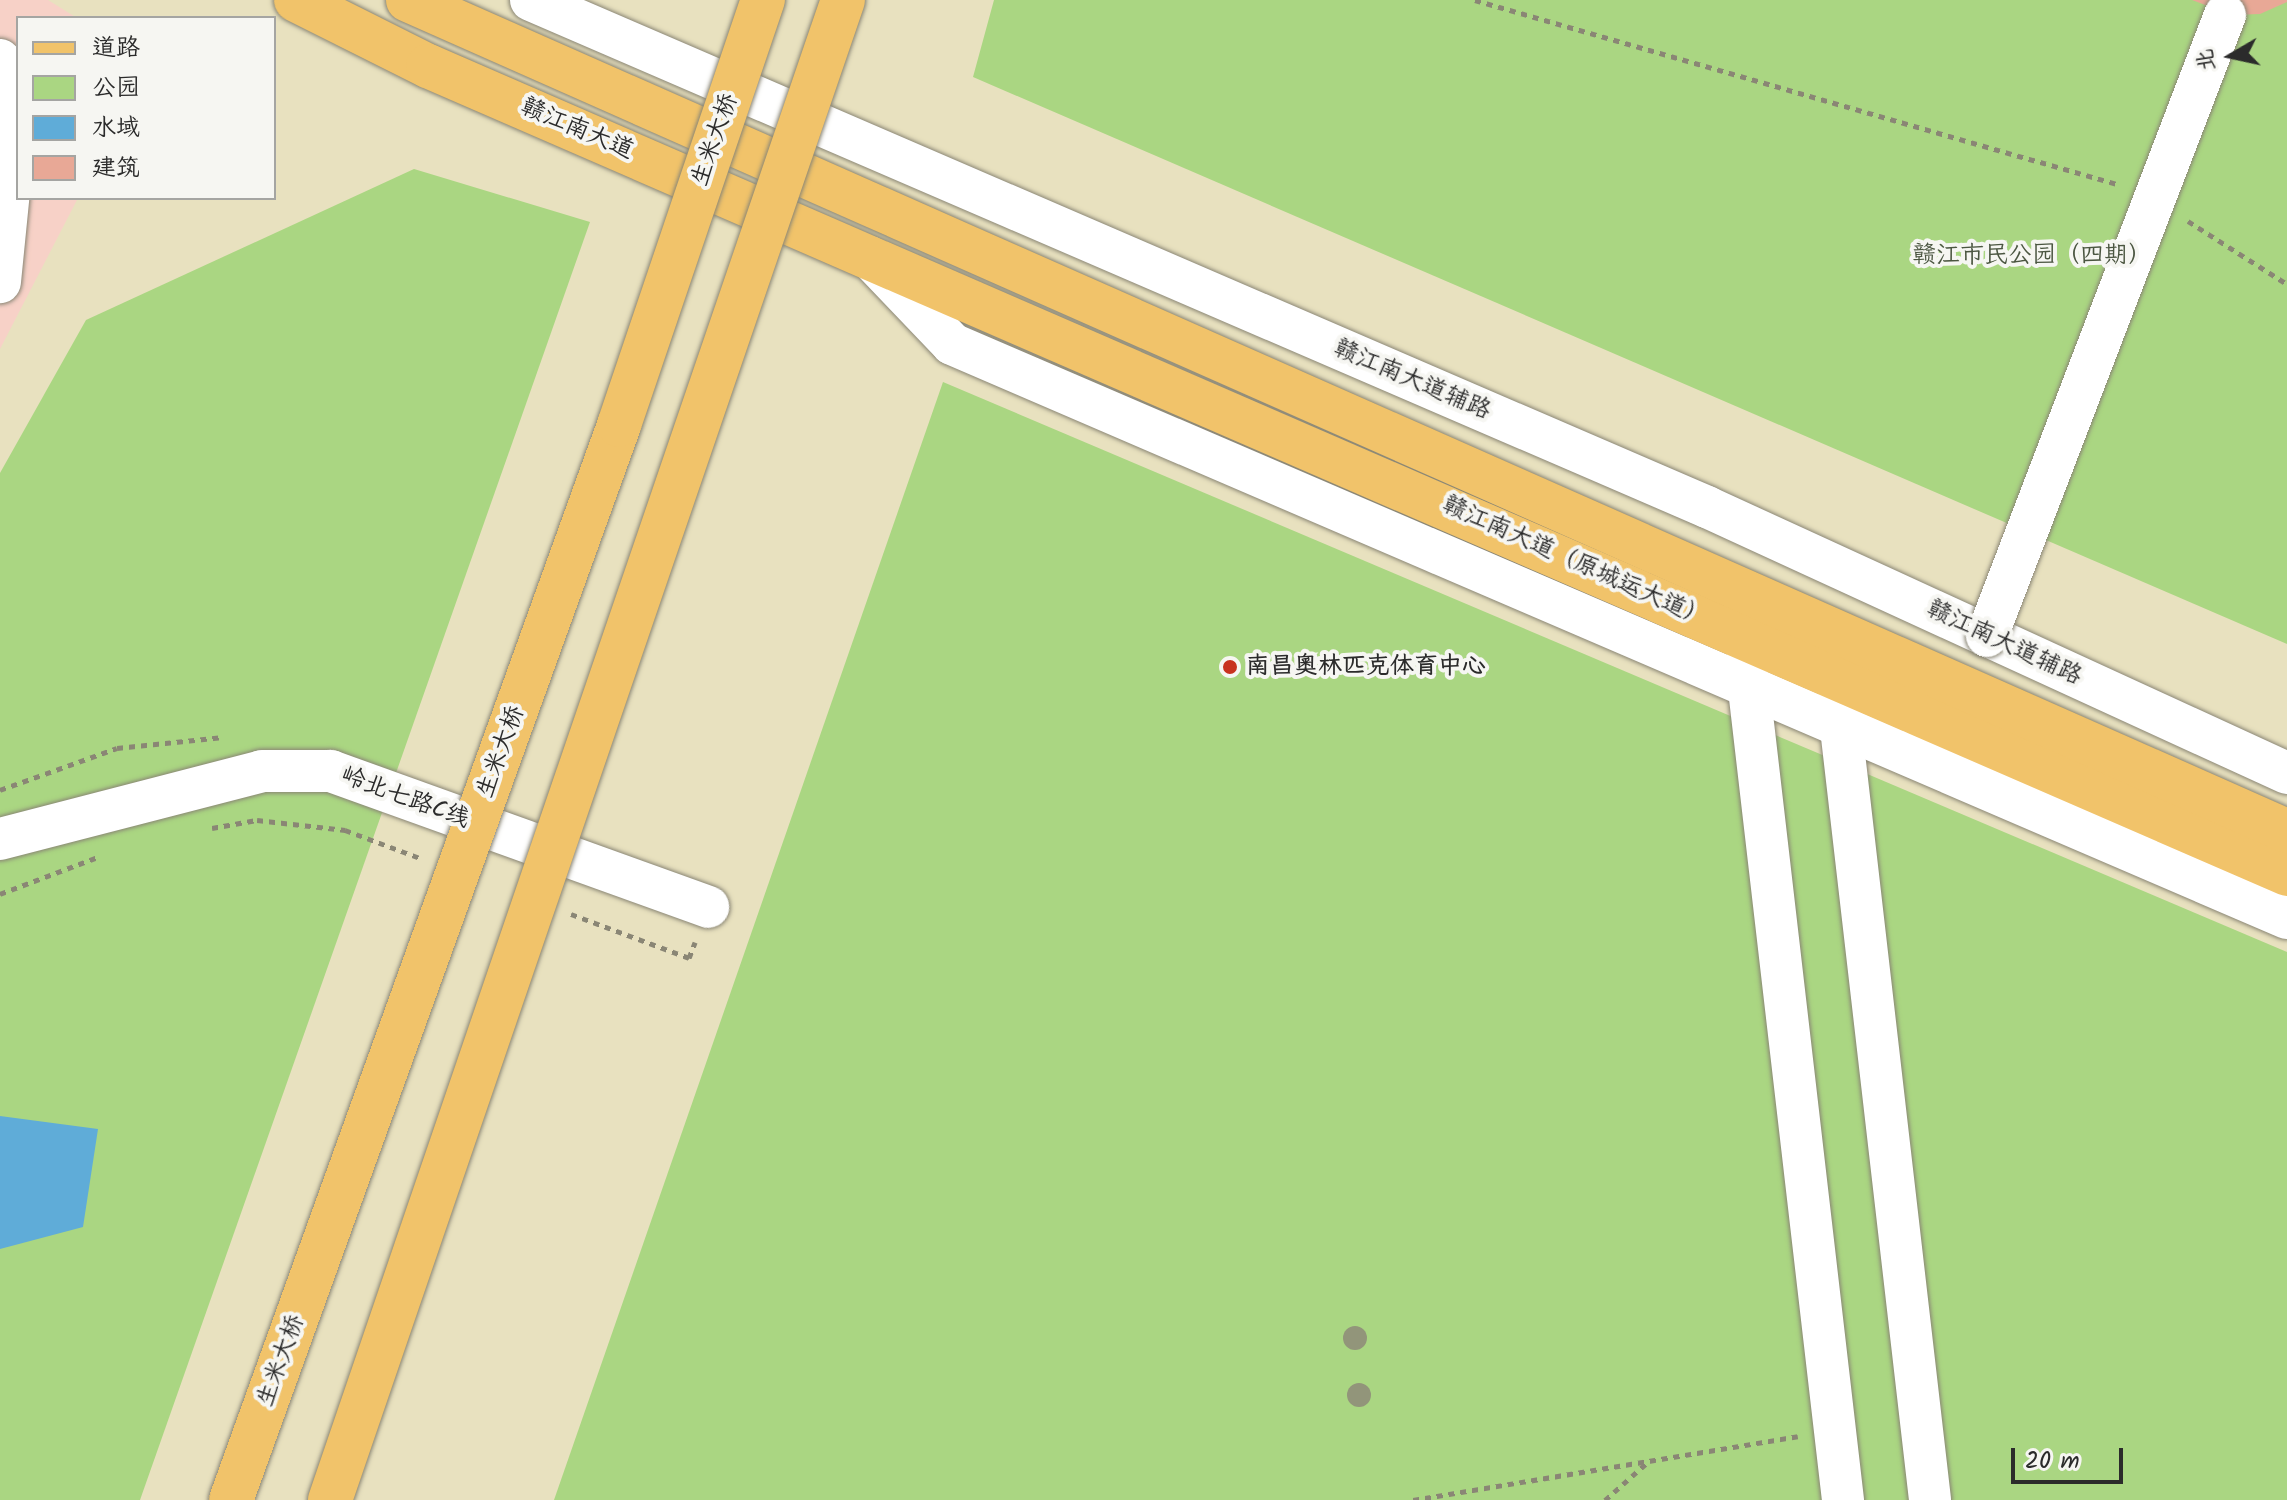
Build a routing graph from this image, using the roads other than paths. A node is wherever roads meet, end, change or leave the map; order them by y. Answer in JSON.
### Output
{"nodes":[{"id":1,"x":296,"y":0,"type":"edge"},
{"id":2,"x":408,"y":0,"type":"edge"},
{"id":3,"x":531,"y":0,"type":"edge"},
{"id":4,"x":763,"y":0,"type":"edge"},
{"id":5,"x":843,"y":0,"type":"edge"},
{"id":6,"x":2225,"y":15,"type":"dead end"},
{"id":7,"x":0,"y":60,"type":"edge"},
{"id":8,"x":16,"y":108,"type":"edge"},
{"id":9,"x":16,"y":121,"type":"edge"},
{"id":10,"x":882,"y":207,"type":"joint"},
{"id":11,"x":862,"y":250,"type":"junction"},
{"id":12,"x":0,"y":282,"type":"edge"},
{"id":13,"x":1736,"y":587,"type":"junction"},
{"id":14,"x":1829,"y":628,"type":"junction"},
{"id":15,"x":1742,"y":635,"type":"junction"},
{"id":16,"x":1987,"y":636,"type":"junction"},
{"id":17,"x":1834,"y":675,"type":"junction"},
{"id":18,"x":1748,"y":687,"type":"junction"},
{"id":19,"x":1841,"y":727,"type":"junction"},
{"id":20,"x":2287,"y":773,"type":"edge"},
{"id":21,"x":2287,"y":831,"type":"edge"},
{"id":22,"x":0,"y":839,"type":"edge"},
{"id":23,"x":2287,"y":874,"type":"edge"},
{"id":24,"x":708,"y":907,"type":"dead end"},
{"id":25,"x":2287,"y":918,"type":"edge"},
{"id":26,"x":231,"y":1500,"type":"edge"},
{"id":27,"x":330,"y":1500,"type":"edge"},
{"id":28,"x":1843,"y":1500,"type":"edge"},
{"id":29,"x":1930,"y":1500,"type":"edge"}],
"edges":[{"from":1,"to":11,"type":"main road","name":"赣江南大道"},
{"from":2,"to":10,"type":"main road","name":"赣江南大道"},
{"from":3,"to":16,"type":"street","name":"赣江南大道辅路"},
{"from":4,"to":26,"type":"main road","name":"生米大桥","bridge":true},
{"from":5,"to":27,"type":"main road","bridge":true},
{"from":6,"to":16,"type":"street","bridge":true},
{"from":7,"to":8,"type":"street"},
{"from":9,"to":12,"type":"street"},
{"from":10,"to":13,"type":"main road","name":"赣江南大道（原城运大道）"},
{"from":11,"to":15,"type":"main road","name":"赣江南大道（原城运大道）"},
{"from":11,"to":18,"type":"street"},
{"from":13,"to":14,"type":"main road","name":"赣江南大道（原城运大道）"},
{"from":13,"to":15,"type":"street"},
{"from":14,"to":17,"type":"street"},
{"from":14,"to":21,"type":"main road","name":"赣江南大道（原城运大道）"},
{"from":15,"to":17,"type":"main road","name":"赣江南大道（原城运大道）"},
{"from":15,"to":18,"type":"street"},
{"from":16,"to":20,"type":"street","name":"赣江南大道辅路"},
{"from":17,"to":19,"type":"street"},
{"from":17,"to":23,"type":"main road","name":"赣江南大道（原城运大道）"},
{"from":18,"to":19,"type":"street"},
{"from":18,"to":28,"type":"street"},
{"from":19,"to":25,"type":"street"},
{"from":19,"to":29,"type":"street"},
{"from":22,"to":24,"type":"street","name":"岭北七路C线"}]}
